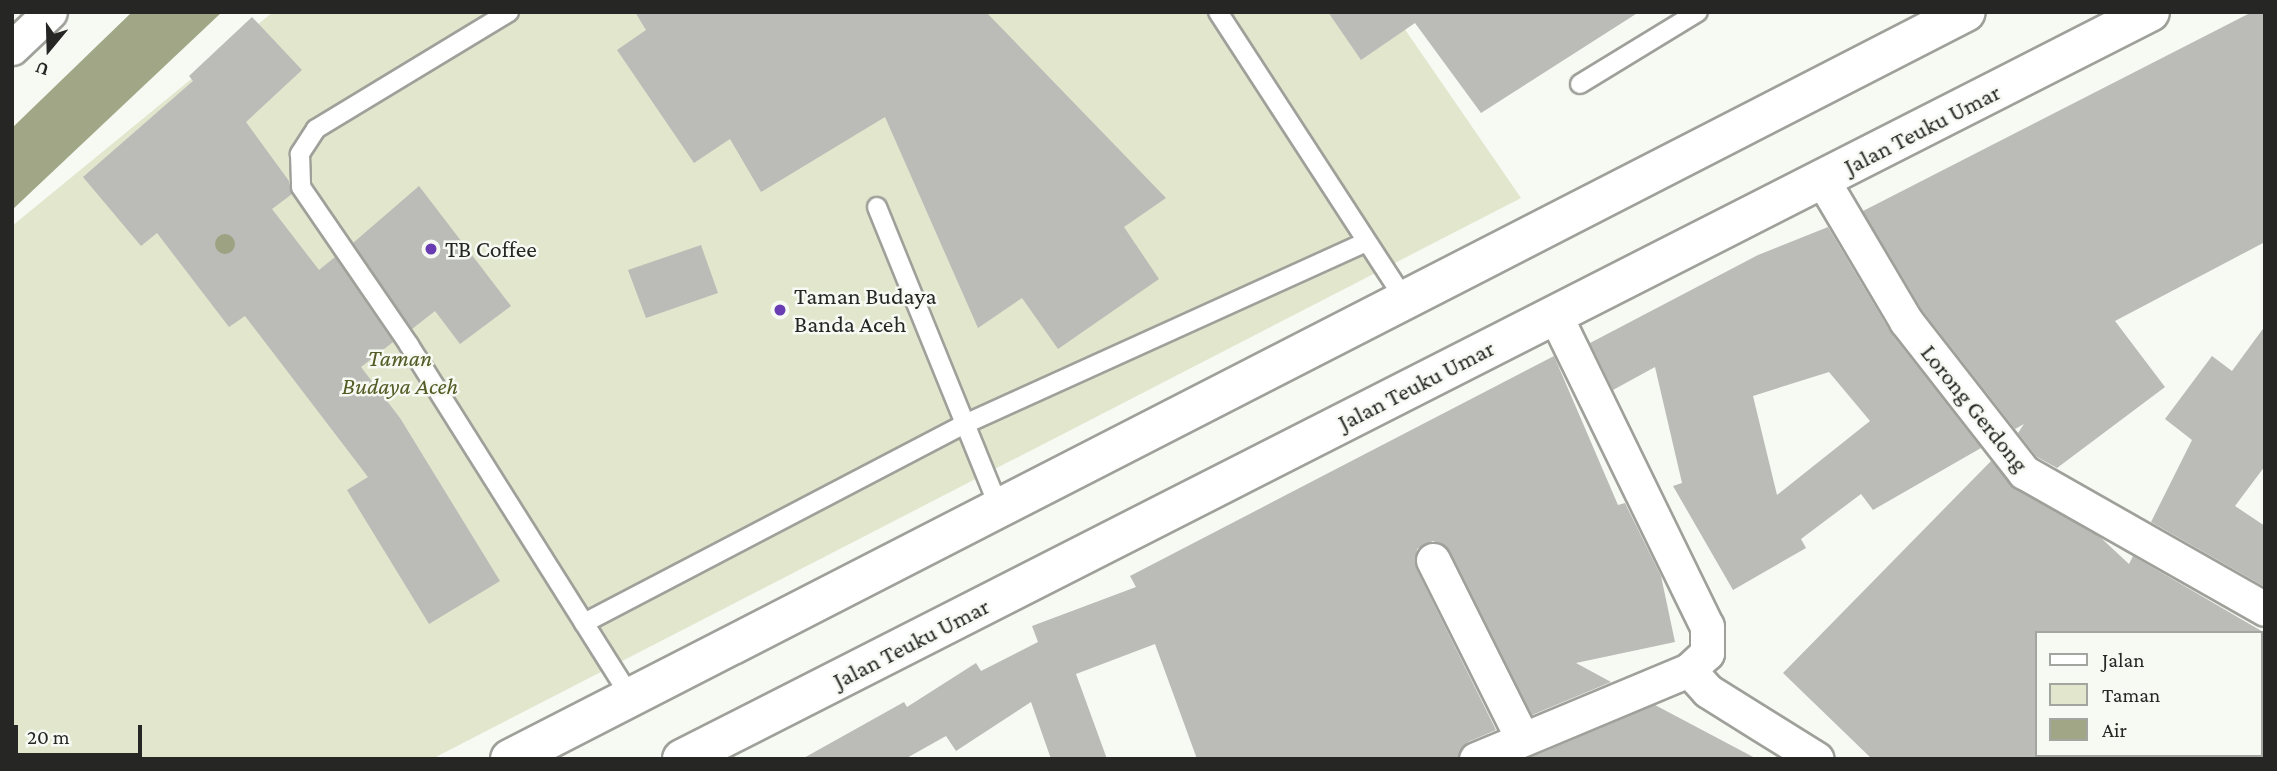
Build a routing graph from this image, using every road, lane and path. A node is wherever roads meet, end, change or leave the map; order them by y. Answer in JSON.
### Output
{"nodes":[{"id":1,"x":50,"y":12,"type":"edge"},
{"id":2,"x":509,"y":12,"type":"edge"},
{"id":3,"x":1218,"y":12,"type":"edge"},
{"id":4,"x":1698,"y":12,"type":"edge"},
{"id":5,"x":1966,"y":12,"type":"edge"},
{"id":6,"x":2150,"y":12,"type":"edge"},
{"id":7,"x":12,"y":48,"type":"edge"},
{"id":8,"x":1580,"y":84,"type":"dead end"},
{"id":9,"x":1822,"y":179,"type":"junction"},
{"id":10,"x":877,"y":207,"type":"dead end"},
{"id":11,"x":1366,"y":242,"type":"junction"},
{"id":12,"x":1405,"y":300,"type":"junction"},
{"id":13,"x":1555,"y":315,"type":"junction"},
{"id":14,"x":965,"y":424,"type":"junction"},
{"id":15,"x":999,"y":508,"type":"junction"},
{"id":16,"x":1433,"y":559,"type":"dead end"},
{"id":17,"x":2265,"y":609,"type":"edge"},
{"id":18,"x":584,"y":623,"type":"junction"},
{"id":19,"x":1689,"y":670,"type":"junction"},
{"id":20,"x":631,"y":697,"type":"junction"},
{"id":21,"x":1521,"y":736,"type":"junction"},
{"id":22,"x":510,"y":759,"type":"edge"},
{"id":23,"x":682,"y":759,"type":"edge"},
{"id":24,"x":1476,"y":759,"type":"edge"},
{"id":25,"x":1817,"y":759,"type":"edge"}],
"edges":[{"from":1,"to":7,"type":"street"},
{"from":2,"to":18,"type":"lane"},
{"from":3,"to":11,"type":"lane"},
{"from":4,"to":8,"type":"lane"},
{"from":5,"to":12,"type":"highway"},
{"from":6,"to":9,"type":"highway","name":"Jalan Teuku Umar"},
{"from":9,"to":13,"type":"highway","name":"Jalan Teuku Umar"},
{"from":9,"to":17,"type":"street","name":"Lorong Gerdong"},
{"from":10,"to":14,"type":"lane"},
{"from":11,"to":12,"type":"lane"},
{"from":11,"to":14,"type":"lane"},
{"from":12,"to":15,"type":"highway"},
{"from":13,"to":19,"type":"street"},
{"from":13,"to":23,"type":"highway","name":"Jalan Teuku Umar"},
{"from":14,"to":15,"type":"lane"},
{"from":14,"to":18,"type":"lane"},
{"from":15,"to":20,"type":"highway"},
{"from":16,"to":21,"type":"street"},
{"from":18,"to":20,"type":"lane"},
{"from":19,"to":21,"type":"street"},
{"from":19,"to":25,"type":"street"},
{"from":20,"to":22,"type":"highway"},
{"from":21,"to":24,"type":"street"}]}
